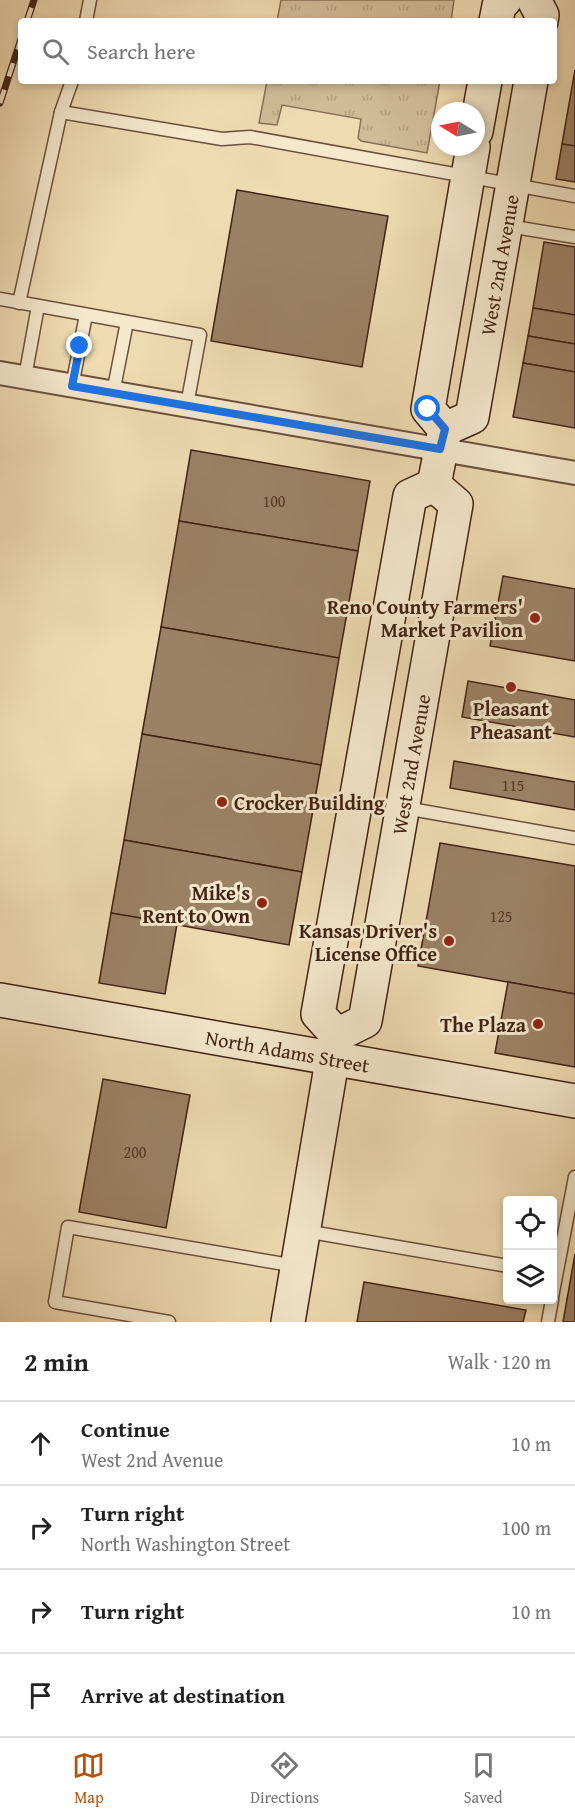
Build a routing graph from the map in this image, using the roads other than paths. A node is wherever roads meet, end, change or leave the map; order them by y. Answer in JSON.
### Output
{"nodes":[{"id":1,"x":90,"y":0,"type":"edge"},
{"id":2,"x":505,"y":0,"type":"edge"},
{"id":3,"x":534,"y":0,"type":"edge"},
{"id":4,"x":87,"y":18,"type":"edge"},
{"id":5,"x":497,"y":18,"type":"edge"},
{"id":6,"x":542,"y":18,"type":"edge"},
{"id":7,"x":71,"y":84,"type":"edge"},
{"id":8,"x":484,"y":84,"type":"edge"},
{"id":9,"x":530,"y":84,"type":"edge"},
{"id":10,"x":481,"y":102,"type":"edge"},
{"id":11,"x":61,"y":112,"type":"junction"},
{"id":12,"x":471,"y":162,"type":"edge"},
{"id":13,"x":513,"y":185,"type":"junction"},
{"id":14,"x":575,"y":196,"type":"edge"},
{"id":15,"x":506,"y":226,"type":"junction"},
{"id":16,"x":575,"y":237,"type":"edge"},
{"id":17,"x":0,"y":299,"type":"edge"},
{"id":18,"x":19,"y":303,"type":"junction"},
{"id":19,"x":38,"y":306,"type":"junction"},
{"id":20,"x":86,"y":315,"type":"junction"},
{"id":21,"x":127,"y":322,"type":"junction"},
{"id":22,"x":0,"y":373,"type":"edge"},
{"id":23,"x":25,"y":377,"type":"junction"},
{"id":24,"x":72,"y":386,"type":"junction"},
{"id":25,"x":113,"y":393,"type":"junction"},
{"id":26,"x":187,"y":405,"type":"junction"},
{"id":27,"x":442,"y":439,"type":"junction"},
{"id":28,"x":575,"y":473,"type":"edge"},
{"id":29,"x":434,"y":485,"type":"junction"},
{"id":30,"x":403,"y":807,"type":"junction"},
{"id":31,"x":575,"y":838,"type":"edge"},
{"id":32,"x":0,"y":1000,"type":"edge"},
{"id":33,"x":335,"y":1046,"type":"junction"},
{"id":34,"x":575,"y":1101,"type":"edge"},
{"id":35,"x":575,"y":1177,"type":"edge"},
{"id":36,"x":304,"y":1231,"type":"junction"},
{"id":37,"x":557,"y":1260,"type":"edge"},
{"id":38,"x":503,"y":1265,"type":"edge"},
{"id":39,"x":298,"y":1266,"type":"junction"},
{"id":40,"x":551,"y":1304,"type":"edge"},
{"id":41,"x":169,"y":1322,"type":"edge"},
{"id":42,"x":288,"y":1322,"type":"edge"},
{"id":43,"x":548,"y":1322,"type":"edge"}],
"edges":[{"from":1,"to":4,"type":"lane"},
{"from":2,"to":5,"type":"street"},
{"from":3,"to":6,"type":"street"},
{"from":7,"to":11,"type":"lane"},
{"from":8,"to":10,"type":"street"},
{"from":9,"to":13,"type":"street","name":"West 2nd Avenue"},
{"from":11,"to":12,"type":"lane"},
{"from":11,"to":18,"type":"lane"},
{"from":12,"to":13,"type":"lane"},
{"from":12,"to":27,"type":"street"},
{"from":13,"to":14,"type":"lane"},
{"from":13,"to":15,"type":"street","name":"West 2nd Avenue"},
{"from":15,"to":16,"type":"lane"},
{"from":15,"to":27,"type":"street","name":"West 2nd Avenue"},
{"from":17,"to":18,"type":"lane"},
{"from":18,"to":19,"type":"lane"},
{"from":19,"to":20,"type":"lane"},
{"from":19,"to":23,"type":"lane"},
{"from":20,"to":21,"type":"lane"},
{"from":20,"to":24,"type":"lane"},
{"from":21,"to":25,"type":"lane"},
{"from":21,"to":26,"type":"lane"},
{"from":22,"to":23,"type":"street"},
{"from":23,"to":24,"type":"street"},
{"from":24,"to":25,"type":"street"},
{"from":25,"to":26,"type":"street"},
{"from":26,"to":27,"type":"street"},
{"from":27,"to":28,"type":"street"},
{"from":27,"to":29,"type":"street"},
{"from":29,"to":30,"type":"street","name":"West 2nd Avenue"},
{"from":29,"to":33,"type":"street"},
{"from":30,"to":31,"type":"lane"},
{"from":30,"to":33,"type":"street","name":"West 2nd Avenue"},
{"from":32,"to":33,"type":"street","name":"North Adams Street"},
{"from":33,"to":34,"type":"street","name":"North Adams Street"},
{"from":33,"to":36,"type":"street"},
{"from":35,"to":37,"type":"lane"},
{"from":36,"to":38,"type":"lane"},
{"from":36,"to":39,"type":"street"},
{"from":39,"to":41,"type":"lane"},
{"from":39,"to":42,"type":"street"},
{"from":40,"to":43,"type":"lane"}]}
